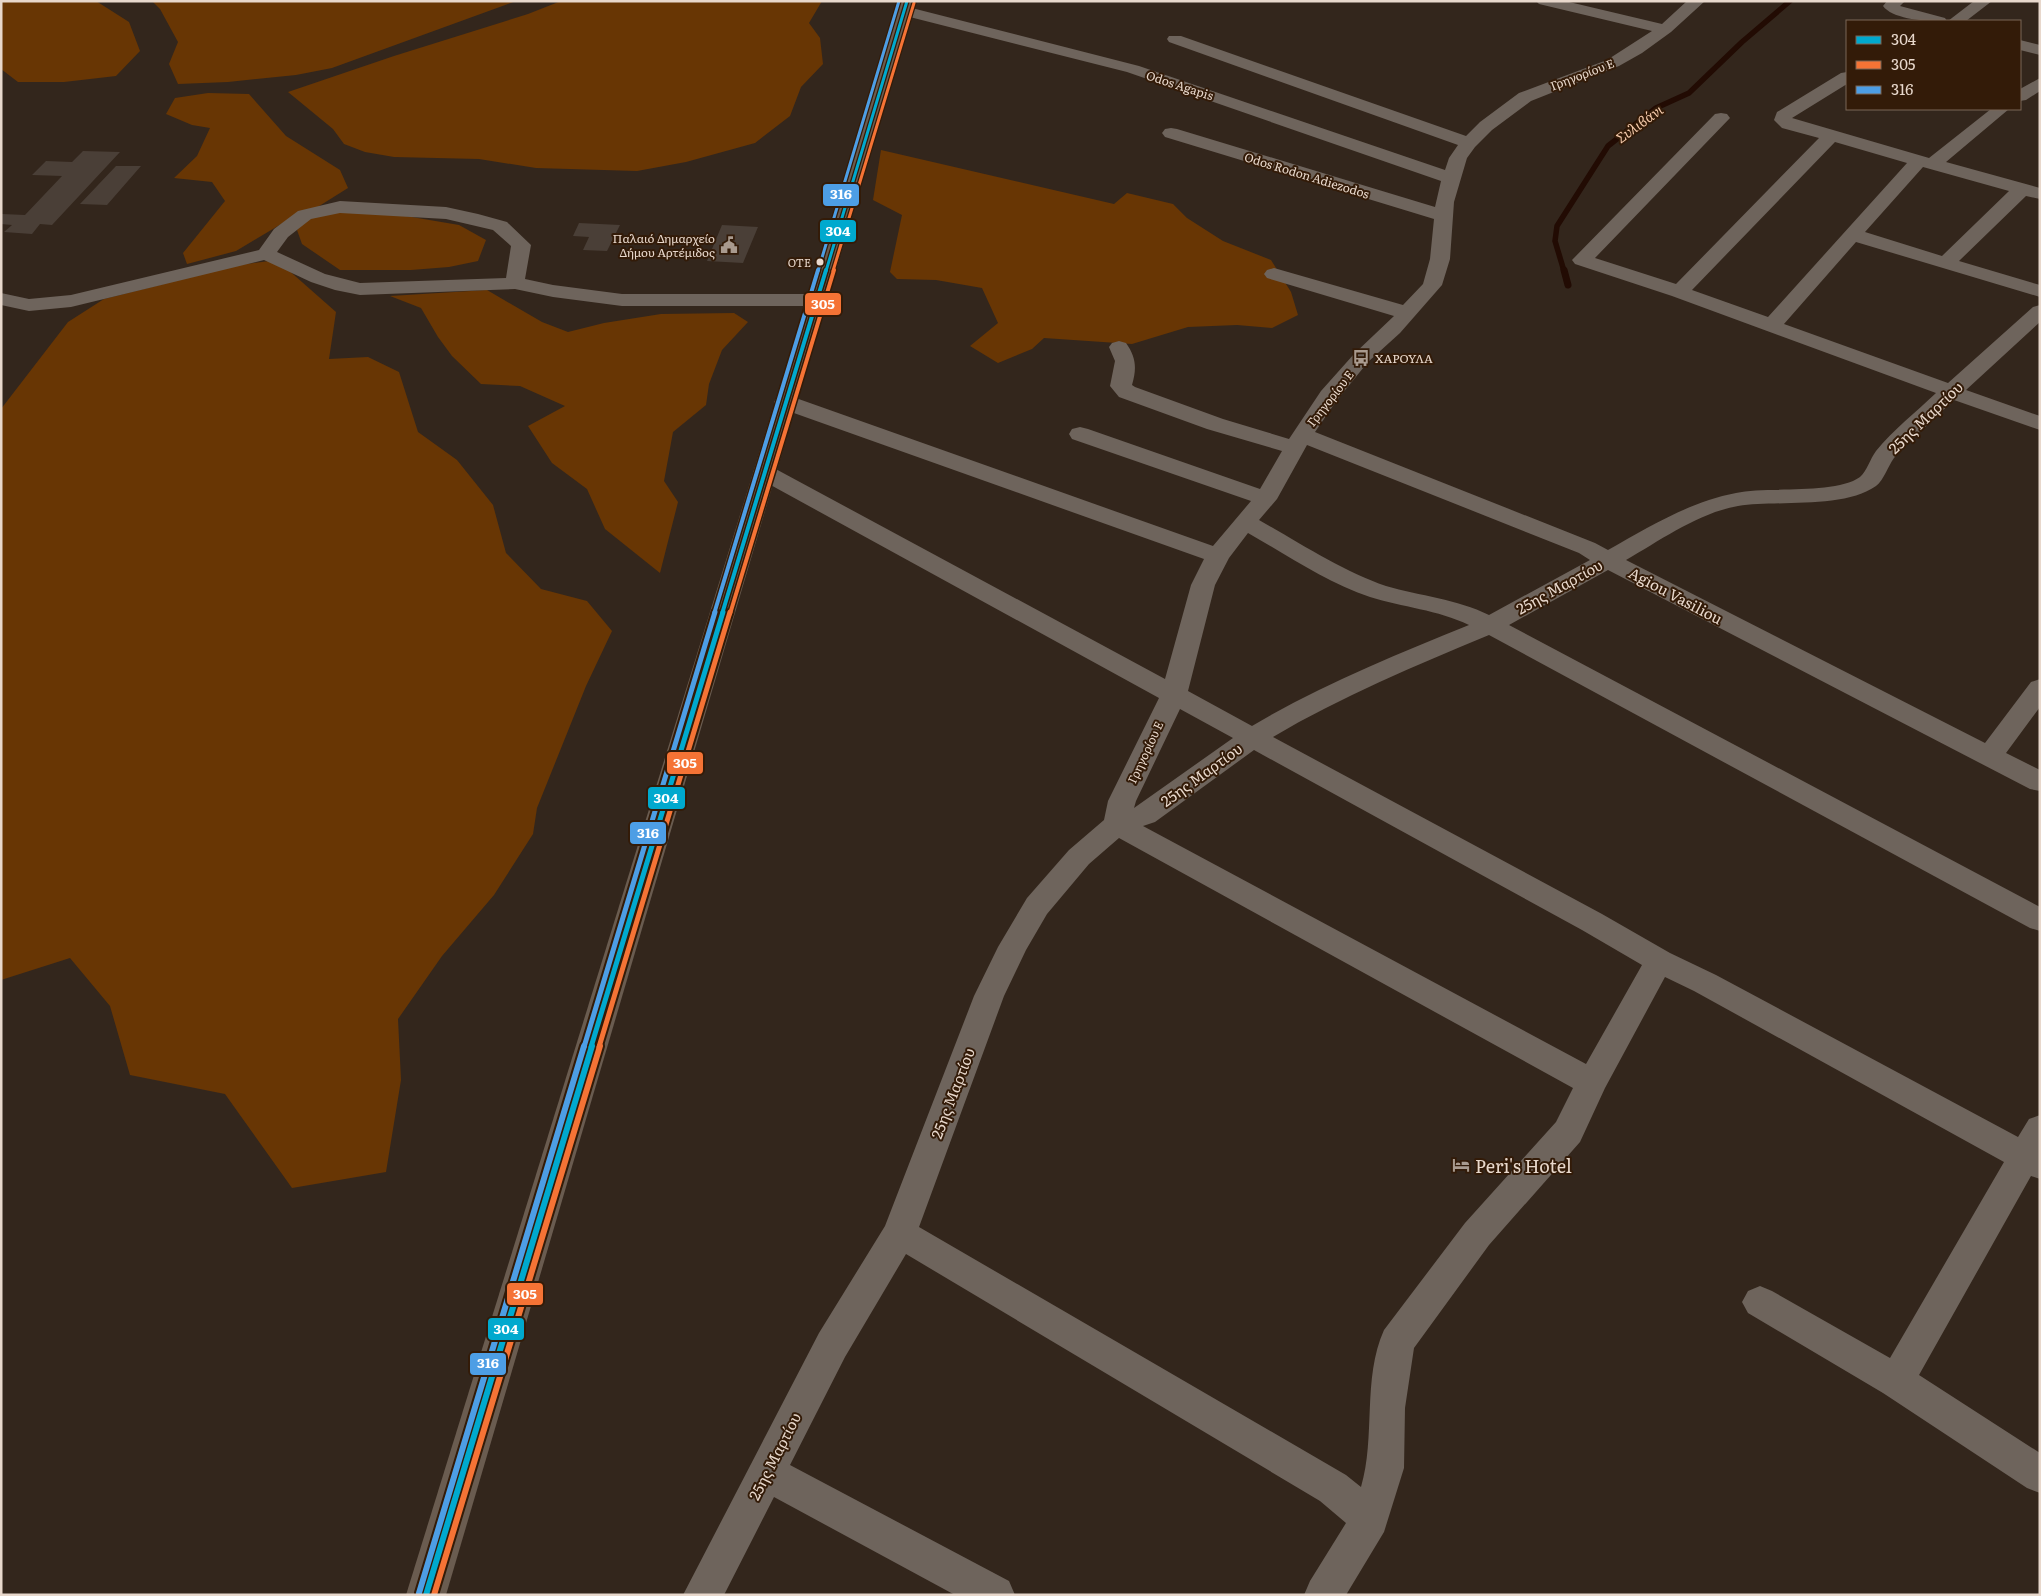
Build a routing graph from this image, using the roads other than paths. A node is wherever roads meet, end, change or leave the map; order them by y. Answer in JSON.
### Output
{"nodes":[{"id":1,"x":1544,"y":1,"type":"edge"},
{"id":2,"x":1697,"y":1,"type":"edge"},
{"id":3,"x":1897,"y":1,"type":"edge"},
{"id":4,"x":1984,"y":1,"type":"edge"},
{"id":5,"x":905,"y":6,"type":"edge"},
{"id":6,"x":1930,"y":20,"type":"edge"},
{"id":7,"x":1957,"y":20,"type":"edge"},
{"id":8,"x":1665,"y":29,"type":"junction"},
{"id":9,"x":1175,"y":39,"type":"dead end"},
{"id":10,"x":2021,"y":45,"type":"edge"},
{"id":11,"x":2040,"y":50,"type":"edge"},
{"id":12,"x":1846,"y":77,"type":"edge"},
{"id":13,"x":2040,"y":83,"type":"edge"},
{"id":14,"x":2021,"y":95,"type":"edge"},
{"id":15,"x":2000,"y":110,"type":"edge"},
{"id":16,"x":1721,"y":118,"type":"dead end"},
{"id":17,"x":1171,"y":133,"type":"dead end"},
{"id":18,"x":1831,"y":136,"type":"junction"},
{"id":19,"x":1469,"y":143,"type":"junction"},
{"id":20,"x":1926,"y":161,"type":"junction"},
{"id":21,"x":1451,"y":178,"type":"junction"},
{"id":22,"x":2035,"y":192,"type":"edge"},
{"id":23,"x":1444,"y":216,"type":"junction"},
{"id":24,"x":1853,"y":235,"type":"junction"},
{"id":25,"x":266,"y":254,"type":"junction"},
{"id":26,"x":1946,"y":263,"type":"junction"},
{"id":27,"x":1274,"y":274,"type":"dead end"},
{"id":28,"x":515,"y":283,"type":"junction"},
{"id":29,"x":2040,"y":291,"type":"edge"},
{"id":30,"x":1679,"y":292,"type":"junction"},
{"id":31,"x":1,"y":299,"type":"edge"},
{"id":32,"x":817,"y":300,"type":"junction"},
{"id":33,"x":2040,"y":311,"type":"edge"},
{"id":34,"x":1407,"y":313,"type":"junction"},
{"id":35,"x":1771,"y":326,"type":"junction"},
{"id":36,"x":1118,"y":347,"type":"dead end"},
{"id":37,"x":1950,"y":392,"type":"junction"},
{"id":38,"x":785,"y":402,"type":"junction"},
{"id":39,"x":2040,"y":424,"type":"edge"},
{"id":40,"x":1080,"y":434,"type":"dead end"},
{"id":41,"x":1298,"y":442,"type":"junction"},
{"id":42,"x":764,"y":472,"type":"junction"},
{"id":43,"x":1266,"y":499,"type":"junction"},
{"id":44,"x":1245,"y":522,"type":"junction"},
{"id":45,"x":1218,"y":556,"type":"junction"},
{"id":46,"x":1608,"y":558,"type":"junction"},
{"id":47,"x":1490,"y":625,"type":"junction"},
{"id":48,"x":2040,"y":688,"type":"edge"},
{"id":49,"x":1174,"y":694,"type":"junction"},
{"id":50,"x":1252,"y":738,"type":"junction"},
{"id":51,"x":1990,"y":756,"type":"junction"},
{"id":52,"x":2040,"y":782,"type":"edge"},
{"id":53,"x":1117,"y":824,"type":"junction"},
{"id":54,"x":2040,"y":920,"type":"edge"},
{"id":55,"x":1659,"y":961,"type":"junction"},
{"id":56,"x":1592,"y":1083,"type":"junction"},
{"id":57,"x":2034,"y":1150,"type":"edge"},
{"id":58,"x":900,"y":1233,"type":"junction"},
{"id":59,"x":1760,"y":1302,"type":"dead end"},
{"id":60,"x":1896,"y":1381,"type":"junction"},
{"id":61,"x":766,"y":1473,"type":"junction"},
{"id":62,"x":2040,"y":1475,"type":"edge"},
{"id":63,"x":1370,"y":1520,"type":"junction"},
{"id":64,"x":426,"y":1595,"type":"edge"},
{"id":65,"x":703,"y":1595,"type":"edge"},
{"id":66,"x":995,"y":1595,"type":"edge"},
{"id":67,"x":1324,"y":1595,"type":"edge"}],
"edges":[{"from":1,"to":8,"type":"street"},
{"from":2,"to":8,"type":"street","name":"Γρηγορίου Ε"},
{"from":3,"to":6,"type":"street"},
{"from":4,"to":7,"type":"street"},
{"from":5,"to":21,"type":"street","name":"Odos Agapis"},
{"from":5,"to":32,"type":"main road"},
{"from":8,"to":19,"type":"street","name":"Γρηγορίου Ε"},
{"from":9,"to":19,"type":"street"},
{"from":10,"to":11,"type":"street"},
{"from":12,"to":18,"type":"street"},
{"from":13,"to":14,"type":"street"},
{"from":15,"to":20,"type":"street"},
{"from":16,"to":30,"type":"street"},
{"from":17,"to":23,"type":"street","name":"Odos Rodon Adiezodos"},
{"from":18,"to":20,"type":"street"},
{"from":18,"to":30,"type":"street"},
{"from":19,"to":21,"type":"street","name":"Γρηγορίου Ε"},
{"from":20,"to":22,"type":"street"},
{"from":20,"to":24,"type":"street"},
{"from":21,"to":23,"type":"street","name":"Γρηγορίου Ε"},
{"from":22,"to":26,"type":"street"},
{"from":23,"to":34,"type":"street","name":"Γρηγορίου Ε"},
{"from":24,"to":26,"type":"street"},
{"from":24,"to":35,"type":"street"},
{"from":25,"to":28,"type":"street"},
{"from":25,"to":28,"type":"street"},
{"from":25,"to":31,"type":"street"},
{"from":26,"to":29,"type":"street"},
{"from":27,"to":34,"type":"street"},
{"from":28,"to":32,"type":"street"},
{"from":30,"to":35,"type":"street"},
{"from":32,"to":38,"type":"main road"},
{"from":33,"to":37,"type":"street","name":"25ης Μαρτίου"},
{"from":34,"to":41,"type":"street","name":"Γρηγορίου Ε"},
{"from":35,"to":37,"type":"street"},
{"from":36,"to":41,"type":"street","name":"Agiou Vasiliou"},
{"from":37,"to":39,"type":"street"},
{"from":37,"to":46,"type":"street","name":"25ης Μαρτίου"},
{"from":38,"to":42,"type":"main road"},
{"from":38,"to":45,"type":"street"},
{"from":40,"to":43,"type":"street"},
{"from":41,"to":43,"type":"street","name":"Γρηγορίου Ε"},
{"from":41,"to":46,"type":"street","name":"Agiou Vasiliou"},
{"from":42,"to":49,"type":"street"},
{"from":42,"to":64,"type":"main road"},
{"from":43,"to":44,"type":"street","name":"Γρηγορίου Ε"},
{"from":44,"to":45,"type":"street","name":"Γρηγορίου Ε"},
{"from":44,"to":47,"type":"street"},
{"from":45,"to":49,"type":"street","name":"Γρηγορίου Ε"},
{"from":46,"to":47,"type":"street","name":"25ης Μαρτίου"},
{"from":46,"to":51,"type":"street","name":"Agiou Vasiliou"},
{"from":47,"to":50,"type":"street","name":"25ης Μαρτίου"},
{"from":47,"to":54,"type":"street"},
{"from":48,"to":51,"type":"street"},
{"from":49,"to":50,"type":"street"},
{"from":49,"to":53,"type":"street","name":"Γρηγορίου Ε"},
{"from":50,"to":53,"type":"street","name":"25ης Μαρτίου"},
{"from":50,"to":55,"type":"street"},
{"from":51,"to":52,"type":"street","name":"Agiou Vasiliou"},
{"from":53,"to":56,"type":"street"},
{"from":53,"to":58,"type":"street","name":"25ης Μαρτίου"},
{"from":55,"to":56,"type":"street"},
{"from":55,"to":57,"type":"street"},
{"from":56,"to":63,"type":"street"},
{"from":57,"to":60,"type":"street"},
{"from":58,"to":61,"type":"street","name":"25ης Μαρτίου"},
{"from":58,"to":63,"type":"street"},
{"from":59,"to":60,"type":"street"},
{"from":60,"to":62,"type":"street"},
{"from":61,"to":65,"type":"street","name":"25ης Μαρτίου"},
{"from":61,"to":66,"type":"street"},
{"from":63,"to":67,"type":"street"}]}
